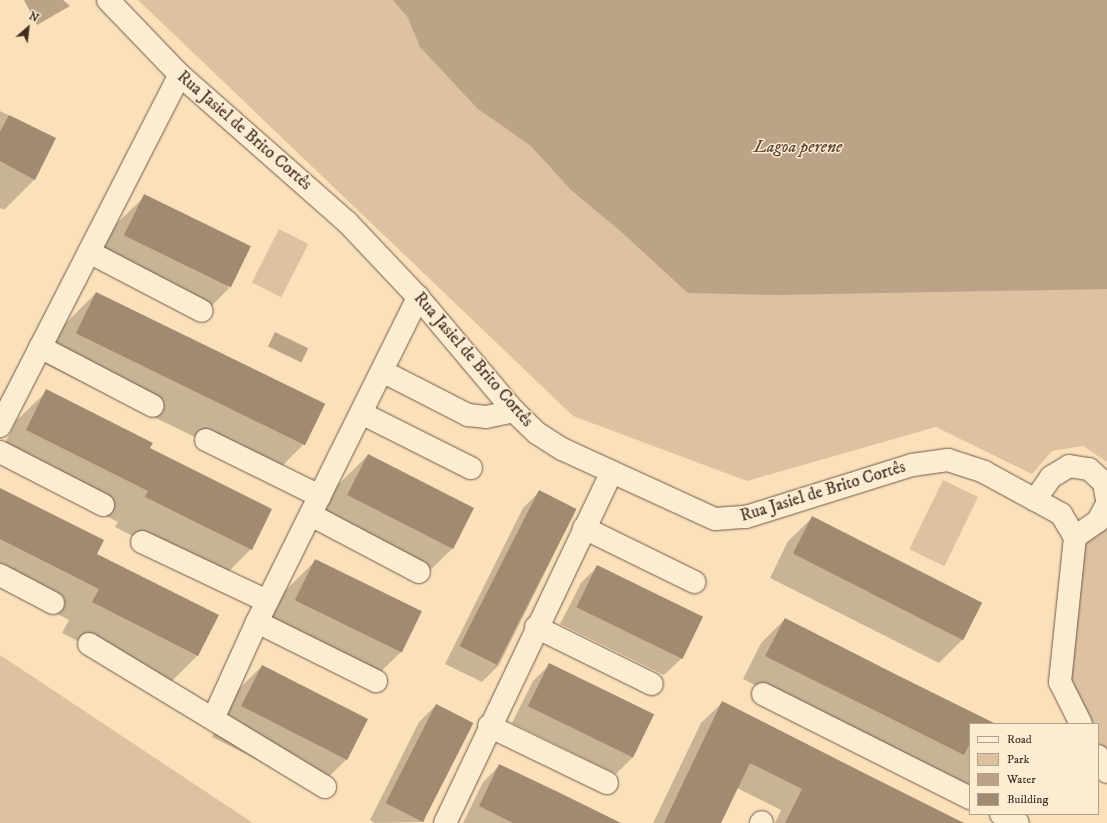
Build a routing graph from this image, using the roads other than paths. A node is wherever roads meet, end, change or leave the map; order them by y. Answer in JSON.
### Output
{"nodes":[{"id":1,"x":108,"y":0,"type":"edge"},
{"id":2,"x":180,"y":75,"type":"junction"},
{"id":3,"x":89,"y":252,"type":"junction"},
{"id":4,"x":418,"y":297,"type":"junction"},
{"id":5,"x":202,"y":311,"type":"dead end"},
{"id":6,"x":40,"y":347,"type":"junction"},
{"id":7,"x":382,"y":371,"type":"junction"},
{"id":8,"x":153,"y":406,"type":"dead end"},
{"id":9,"x":514,"y":411,"type":"junction"},
{"id":10,"x":361,"y":413,"type":"junction"},
{"id":11,"x":0,"y":426,"type":"edge"},
{"id":12,"x":206,"y":440,"type":"dead end"},
{"id":13,"x":0,"y":452,"type":"edge"},
{"id":14,"x":471,"y":468,"type":"dead end"},
{"id":15,"x":610,"y":473,"type":"junction"},
{"id":16,"x":1035,"y":500,"type":"junction"},
{"id":17,"x":1107,"y":500,"type":"edge"},
{"id":18,"x":1107,"y":504,"type":"edge"},
{"id":19,"x":103,"y":505,"type":"dead end"},
{"id":20,"x":315,"y":505,"type":"junction"},
{"id":21,"x":584,"y":528,"type":"junction"},
{"id":22,"x":1075,"y":537,"type":"junction"},
{"id":23,"x":142,"y":542,"type":"dead end"},
{"id":24,"x":420,"y":572,"type":"dead end"},
{"id":25,"x":0,"y":576,"type":"edge"},
{"id":26,"x":694,"y":582,"type":"dead end"},
{"id":27,"x":267,"y":601,"type":"junction"},
{"id":28,"x":53,"y":603,"type":"dead end"},
{"id":29,"x":257,"y":622,"type":"junction"},
{"id":30,"x":536,"y":627,"type":"junction"},
{"id":31,"x":89,"y":644,"type":"dead end"},
{"id":32,"x":376,"y":681,"type":"dead end"},
{"id":33,"x":652,"y":684,"type":"dead end"},
{"id":34,"x":763,"y":694,"type":"dead end"},
{"id":35,"x":213,"y":719,"type":"junction"},
{"id":36,"x":1080,"y":723,"type":"edge"},
{"id":37,"x":489,"y":726,"type":"junction"},
{"id":38,"x":1099,"y":758,"type":"edge"},
{"id":39,"x":1107,"y":772,"type":"edge"},
{"id":40,"x":606,"y":784,"type":"dead end"},
{"id":41,"x":325,"y":787,"type":"dead end"},
{"id":42,"x":969,"y":797,"type":"edge"},
{"id":43,"x":1003,"y":815,"type":"edge"},
{"id":44,"x":445,"y":823,"type":"edge"},
{"id":45,"x":1018,"y":823,"type":"edge"}],
"edges":[{"from":1,"to":2,"type":"street","name":"Rua Jasiel de Brito Cortês"},
{"from":2,"to":3,"type":"street"},
{"from":2,"to":4,"type":"street","name":"Rua Jasiel de Brito Cortês"},
{"from":3,"to":5,"type":"street"},
{"from":3,"to":6,"type":"street"},
{"from":4,"to":7,"type":"street"},
{"from":4,"to":9,"type":"street","name":"Rua Jasiel de Brito Cortês"},
{"from":6,"to":8,"type":"street"},
{"from":6,"to":11,"type":"street"},
{"from":7,"to":9,"type":"street"},
{"from":7,"to":10,"type":"street"},
{"from":9,"to":15,"type":"street","name":"Rua Jasiel de Brito Cortês"},
{"from":10,"to":14,"type":"street"},
{"from":10,"to":20,"type":"street"},
{"from":12,"to":20,"type":"street"},
{"from":13,"to":19,"type":"street"},
{"from":15,"to":16,"type":"street","name":"Rua Jasiel de Brito Cortês"},
{"from":15,"to":21,"type":"street"},
{"from":16,"to":17,"type":"street"},
{"from":16,"to":22,"type":"street","name":"Rua Jasiel de Brito Cortês"},
{"from":18,"to":22,"type":"street"},
{"from":20,"to":24,"type":"street"},
{"from":20,"to":27,"type":"street"},
{"from":21,"to":26,"type":"street"},
{"from":21,"to":30,"type":"street"},
{"from":22,"to":36,"type":"street"},
{"from":23,"to":27,"type":"street"},
{"from":25,"to":28,"type":"street"},
{"from":27,"to":29,"type":"street"},
{"from":29,"to":32,"type":"street"},
{"from":29,"to":35,"type":"street"},
{"from":30,"to":33,"type":"street"},
{"from":30,"to":37,"type":"street"},
{"from":31,"to":35,"type":"street"},
{"from":34,"to":42,"type":"street"},
{"from":35,"to":41,"type":"street"},
{"from":37,"to":40,"type":"street"},
{"from":37,"to":44,"type":"street"},
{"from":38,"to":39,"type":"street"},
{"from":43,"to":45,"type":"street"}]}
